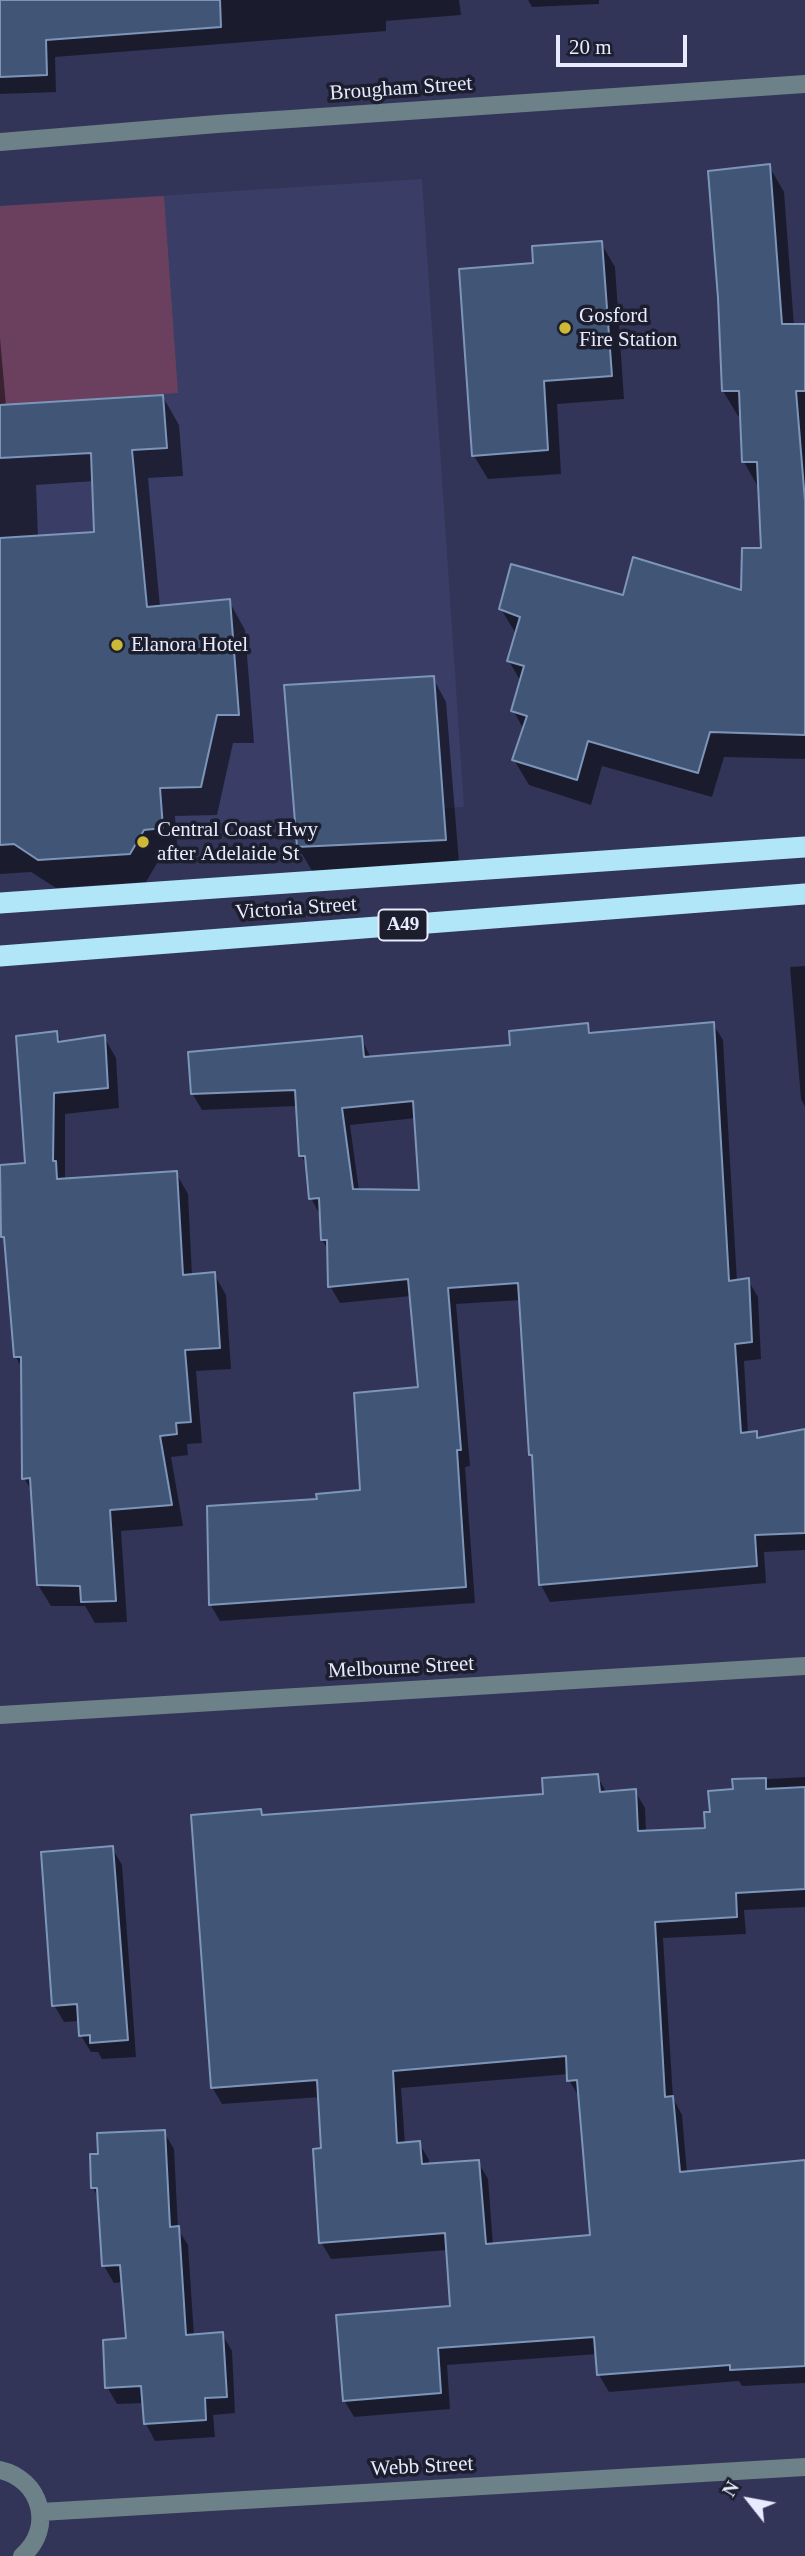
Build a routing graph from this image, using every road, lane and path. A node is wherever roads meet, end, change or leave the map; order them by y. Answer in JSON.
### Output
{"nodes":[{"id":1,"x":805,"y":84,"type":"edge"},
{"id":2,"x":0,"y":142,"type":"edge"},
{"id":3,"x":805,"y":847,"type":"edge"},
{"id":4,"x":805,"y":894,"type":"edge"},
{"id":5,"x":0,"y":903,"type":"edge"},
{"id":6,"x":0,"y":956,"type":"edge"},
{"id":7,"x":805,"y":1666,"type":"edge"},
{"id":8,"x":0,"y":1715,"type":"edge"},
{"id":9,"x":805,"y":2467,"type":"edge"},
{"id":10,"x":0,"y":2470,"type":"edge"},
{"id":11,"x":41,"y":2512,"type":"junction"},
{"id":12,"x":22,"y":2556,"type":"edge"}],
"edges":[{"from":1,"to":2,"type":"street","name":"Brougham Street"},
{"from":3,"to":5,"type":"highway","name":"Victoria Street"},
{"from":4,"to":6,"type":"highway","name":"Victoria Street","number":"A49"},
{"from":7,"to":8,"type":"street","name":"Melbourne Street"},
{"from":9,"to":11,"type":"street","name":"Webb Street"},
{"from":10,"to":11,"type":"street"},
{"from":11,"to":12,"type":"street"}]}
